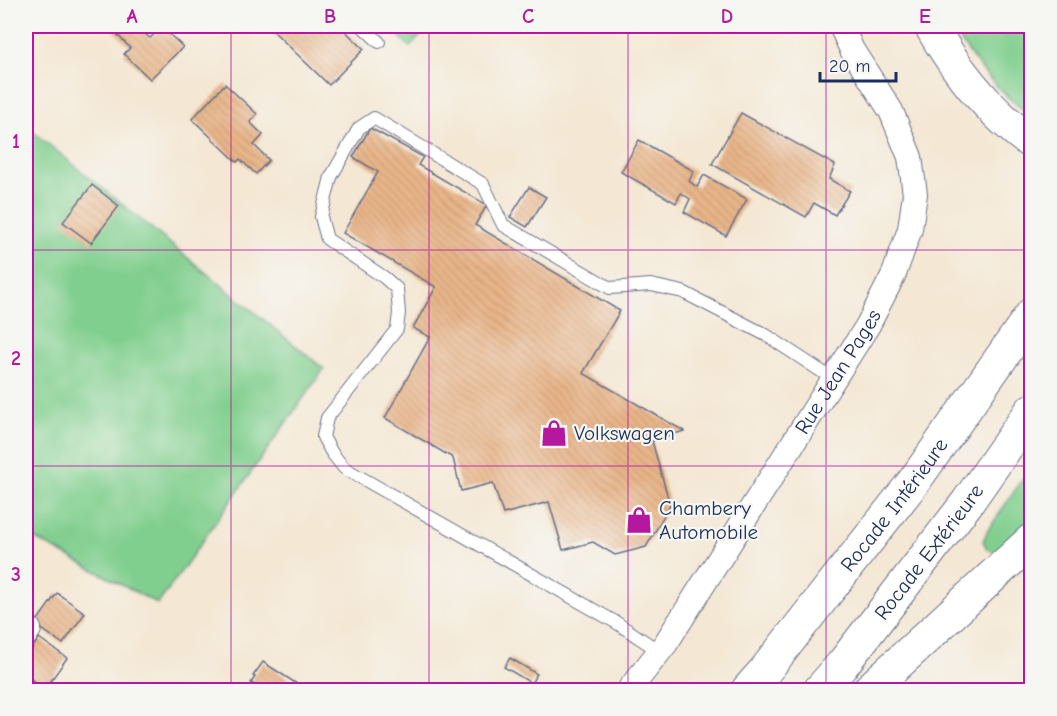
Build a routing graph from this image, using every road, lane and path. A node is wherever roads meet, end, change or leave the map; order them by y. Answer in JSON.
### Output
{"nodes":[{"id":1,"x":362,"y":26,"type":"edge"},
{"id":2,"x":841,"y":26,"type":"edge"},
{"id":3,"x":931,"y":26,"type":"edge"},
{"id":4,"x":379,"y":42,"type":"dead end"},
{"id":5,"x":1027,"y":140,"type":"edge"},
{"id":6,"x":1032,"y":314,"type":"edge"},
{"id":7,"x":833,"y":379,"type":"junction"},
{"id":8,"x":1032,"y":410,"type":"edge"},
{"id":9,"x":1032,"y":540,"type":"edge"},
{"id":10,"x":659,"y":651,"type":"junction"},
{"id":11,"x":628,"y":690,"type":"edge"},
{"id":12,"x":748,"y":690,"type":"edge"},
{"id":13,"x":820,"y":690,"type":"edge"},
{"id":14,"x":869,"y":690,"type":"edge"}],
"edges":[{"from":1,"to":4,"type":"lane"},
{"from":2,"to":7,"type":"street","name":"Rue Jean Pages"},
{"from":3,"to":5,"type":"highway"},
{"from":6,"to":12,"type":"highway","name":"Rocade Intérieure"},
{"from":7,"to":10,"type":"street","name":"Rue Jean Pages"},
{"from":7,"to":10,"type":"lane"},
{"from":8,"to":13,"type":"highway","name":"Rocade Extérieure"},
{"from":9,"to":14,"type":"highway"},
{"from":10,"to":11,"type":"street","name":"Rue Jean Pages"}]}
